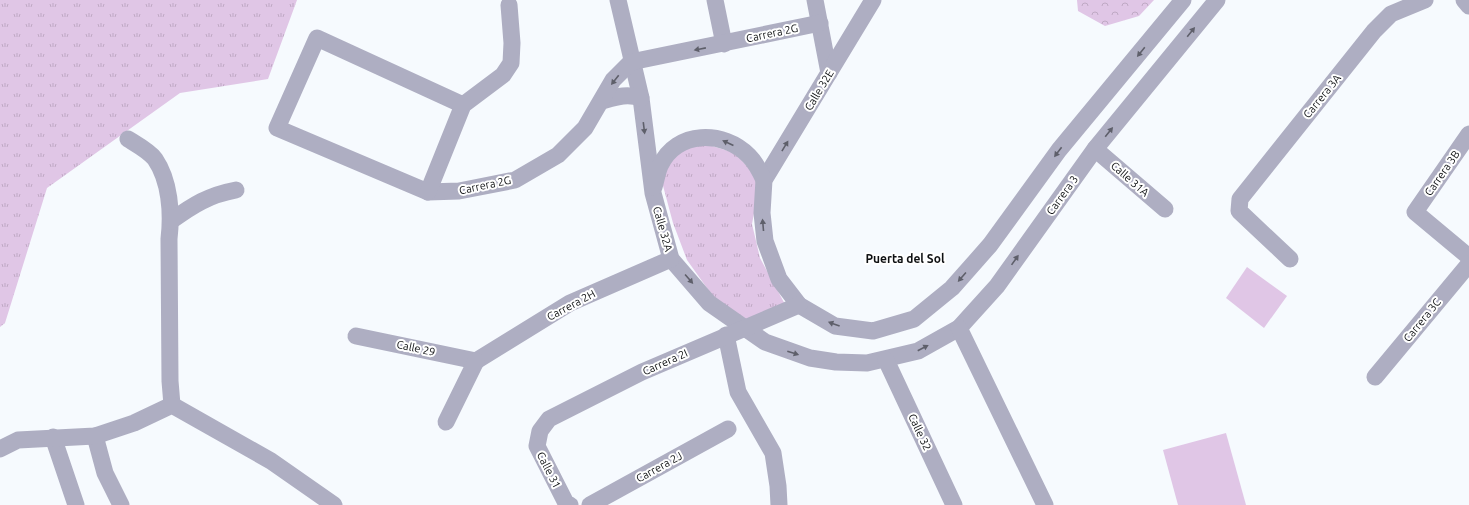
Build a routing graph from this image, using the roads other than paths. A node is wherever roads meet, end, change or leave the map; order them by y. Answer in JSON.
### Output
{"nodes":[{"id":1,"x":618,"y":0,"type":"edge"},
{"id":2,"x":716,"y":0,"type":"edge"},
{"id":3,"x":815,"y":0,"type":"edge"},
{"id":4,"x":873,"y":0,"type":"edge"},
{"id":5,"x":1183,"y":0,"type":"edge"},
{"id":6,"x":1217,"y":0,"type":"edge"},
{"id":7,"x":1425,"y":0,"type":"edge"},
{"id":8,"x":1464,"y":0,"type":"edge"},
{"id":9,"x":509,"y":5,"type":"dead end"},
{"id":10,"x":1469,"y":6,"type":"edge"},
{"id":11,"x":820,"y":23,"type":"junction"},
{"id":12,"x":724,"y":44,"type":"junction"},
{"id":13,"x":631,"y":62,"type":"junction"},
{"id":14,"x":828,"y":73,"type":"junction"},
{"id":15,"x":641,"y":98,"type":"junction"},
{"id":16,"x":602,"y":101,"type":"junction"},
{"id":17,"x":463,"y":105,"type":"junction"},
{"id":18,"x":1469,"y":134,"type":"edge"},
{"id":19,"x":128,"y":139,"type":"dead end"},
{"id":20,"x":1095,"y":149,"type":"junction"},
{"id":21,"x":764,"y":180,"type":"junction"},
{"id":22,"x":236,"y":190,"type":"dead end"},
{"id":23,"x":428,"y":192,"type":"junction"},
{"id":24,"x":653,"y":193,"type":"junction"},
{"id":25,"x":1165,"y":209,"type":"dead end"},
{"id":26,"x":171,"y":221,"type":"junction"},
{"id":27,"x":1469,"y":257,"type":"edge"},
{"id":28,"x":671,"y":259,"type":"junction"},
{"id":29,"x":1290,"y":259,"type":"dead end"},
{"id":30,"x":1469,"y":264,"type":"edge"},
{"id":31,"x":799,"y":305,"type":"junction"},
{"id":32,"x":959,"y":328,"type":"junction"},
{"id":33,"x":745,"y":329,"type":"junction"},
{"id":34,"x":726,"y":335,"type":"junction"},
{"id":35,"x":356,"y":336,"type":"dead end"},
{"id":36,"x":886,"y":360,"type":"junction"},
{"id":37,"x":476,"y":361,"type":"junction"},
{"id":38,"x":1375,"y":377,"type":"dead end"},
{"id":39,"x":172,"y":405,"type":"junction"},
{"id":40,"x":446,"y":422,"type":"dead end"},
{"id":41,"x":728,"y":428,"type":"dead end"},
{"id":42,"x":540,"y":431,"type":"joint"},
{"id":43,"x":95,"y":436,"type":"junction"},
{"id":44,"x":53,"y":437,"type":"junction"},
{"id":45,"x":0,"y":449,"type":"edge"},
{"id":46,"x":76,"y":505,"type":"edge"},
{"id":47,"x":121,"y":505,"type":"edge"},
{"id":48,"x":334,"y":505,"type":"edge"},
{"id":49,"x":570,"y":505,"type":"edge"},
{"id":50,"x":590,"y":505,"type":"edge"},
{"id":51,"x":779,"y":505,"type":"edge"},
{"id":52,"x":954,"y":505,"type":"edge"},
{"id":53,"x":1045,"y":505,"type":"edge"}],
"edges":[{"from":1,"to":13,"type":"street","name":"Calle 32A"},
{"from":2,"to":12,"type":"street"},
{"from":3,"to":11,"type":"street"},
{"from":4,"to":14,"type":"street","name":"Calle 32E"},
{"from":5,"to":31,"type":"street","one_way":true},
{"from":20,"to":6,"type":"street","name":"Carrera 3","one_way":true},
{"from":7,"to":29,"type":"street","name":"Carrera 3A"},
{"from":8,"to":10,"type":"street"},
{"from":9,"to":17,"type":"street"},
{"from":11,"to":12,"type":"street","name":"Carrera 2G"},
{"from":11,"to":14,"type":"street"},
{"from":12,"to":13,"type":"street","name":"Carrera 2G","one_way":true},
{"from":13,"to":15,"type":"street","name":"Calle 32A"},
{"from":13,"to":16,"type":"street","name":"Carrera 2G","one_way":true},
{"from":21,"to":14,"type":"street","name":"Calle 32E","one_way":true},
{"from":15,"to":16,"type":"street"},
{"from":15,"to":24,"type":"street","name":"Calle 32A","one_way":true},
{"from":16,"to":23,"type":"street","name":"Carrera 2G"},
{"from":17,"to":23,"type":"street"},
{"from":17,"to":23,"type":"street","name":"Carrera 2G"},
{"from":18,"to":27,"type":"street","name":"Carrera 3B"},
{"from":19,"to":26,"type":"street"},
{"from":20,"to":25,"type":"street","name":"Calle 31A"},
{"from":32,"to":20,"type":"street","name":"Carrera 3","one_way":true},
{"from":21,"to":24,"type":"street","one_way":true},
{"from":31,"to":21,"type":"street","one_way":true},
{"from":22,"to":26,"type":"street"},
{"from":24,"to":28,"type":"street","name":"Calle 32A"},
{"from":26,"to":39,"type":"street"},
{"from":28,"to":33,"type":"street","name":"Calle 32A","one_way":true},
{"from":28,"to":37,"type":"street","name":"Carrera 2H"},
{"from":30,"to":38,"type":"street","name":"Carrera 3C"},
{"from":31,"to":33,"type":"street","name":"Carrera 2I"},
{"from":36,"to":32,"type":"street","name":"Carrera 3","one_way":true},
{"from":32,"to":53,"type":"street"},
{"from":33,"to":34,"type":"street","name":"Carrera 2I"},
{"from":33,"to":36,"type":"street","name":"Calle 32A","one_way":true},
{"from":34,"to":42,"type":"street","name":"Carrera 2I"},
{"from":34,"to":51,"type":"street"},
{"from":35,"to":37,"type":"street","name":"Calle 29"},
{"from":36,"to":52,"type":"street","name":"Calle 32"},
{"from":37,"to":40,"type":"street"},
{"from":39,"to":43,"type":"street"},
{"from":39,"to":48,"type":"street"},
{"from":41,"to":50,"type":"street","name":"Carrera 2J"},
{"from":42,"to":49,"type":"street","name":"Calle 31"},
{"from":43,"to":44,"type":"street"},
{"from":43,"to":47,"type":"street"},
{"from":44,"to":45,"type":"street"},
{"from":44,"to":46,"type":"street"}]}
